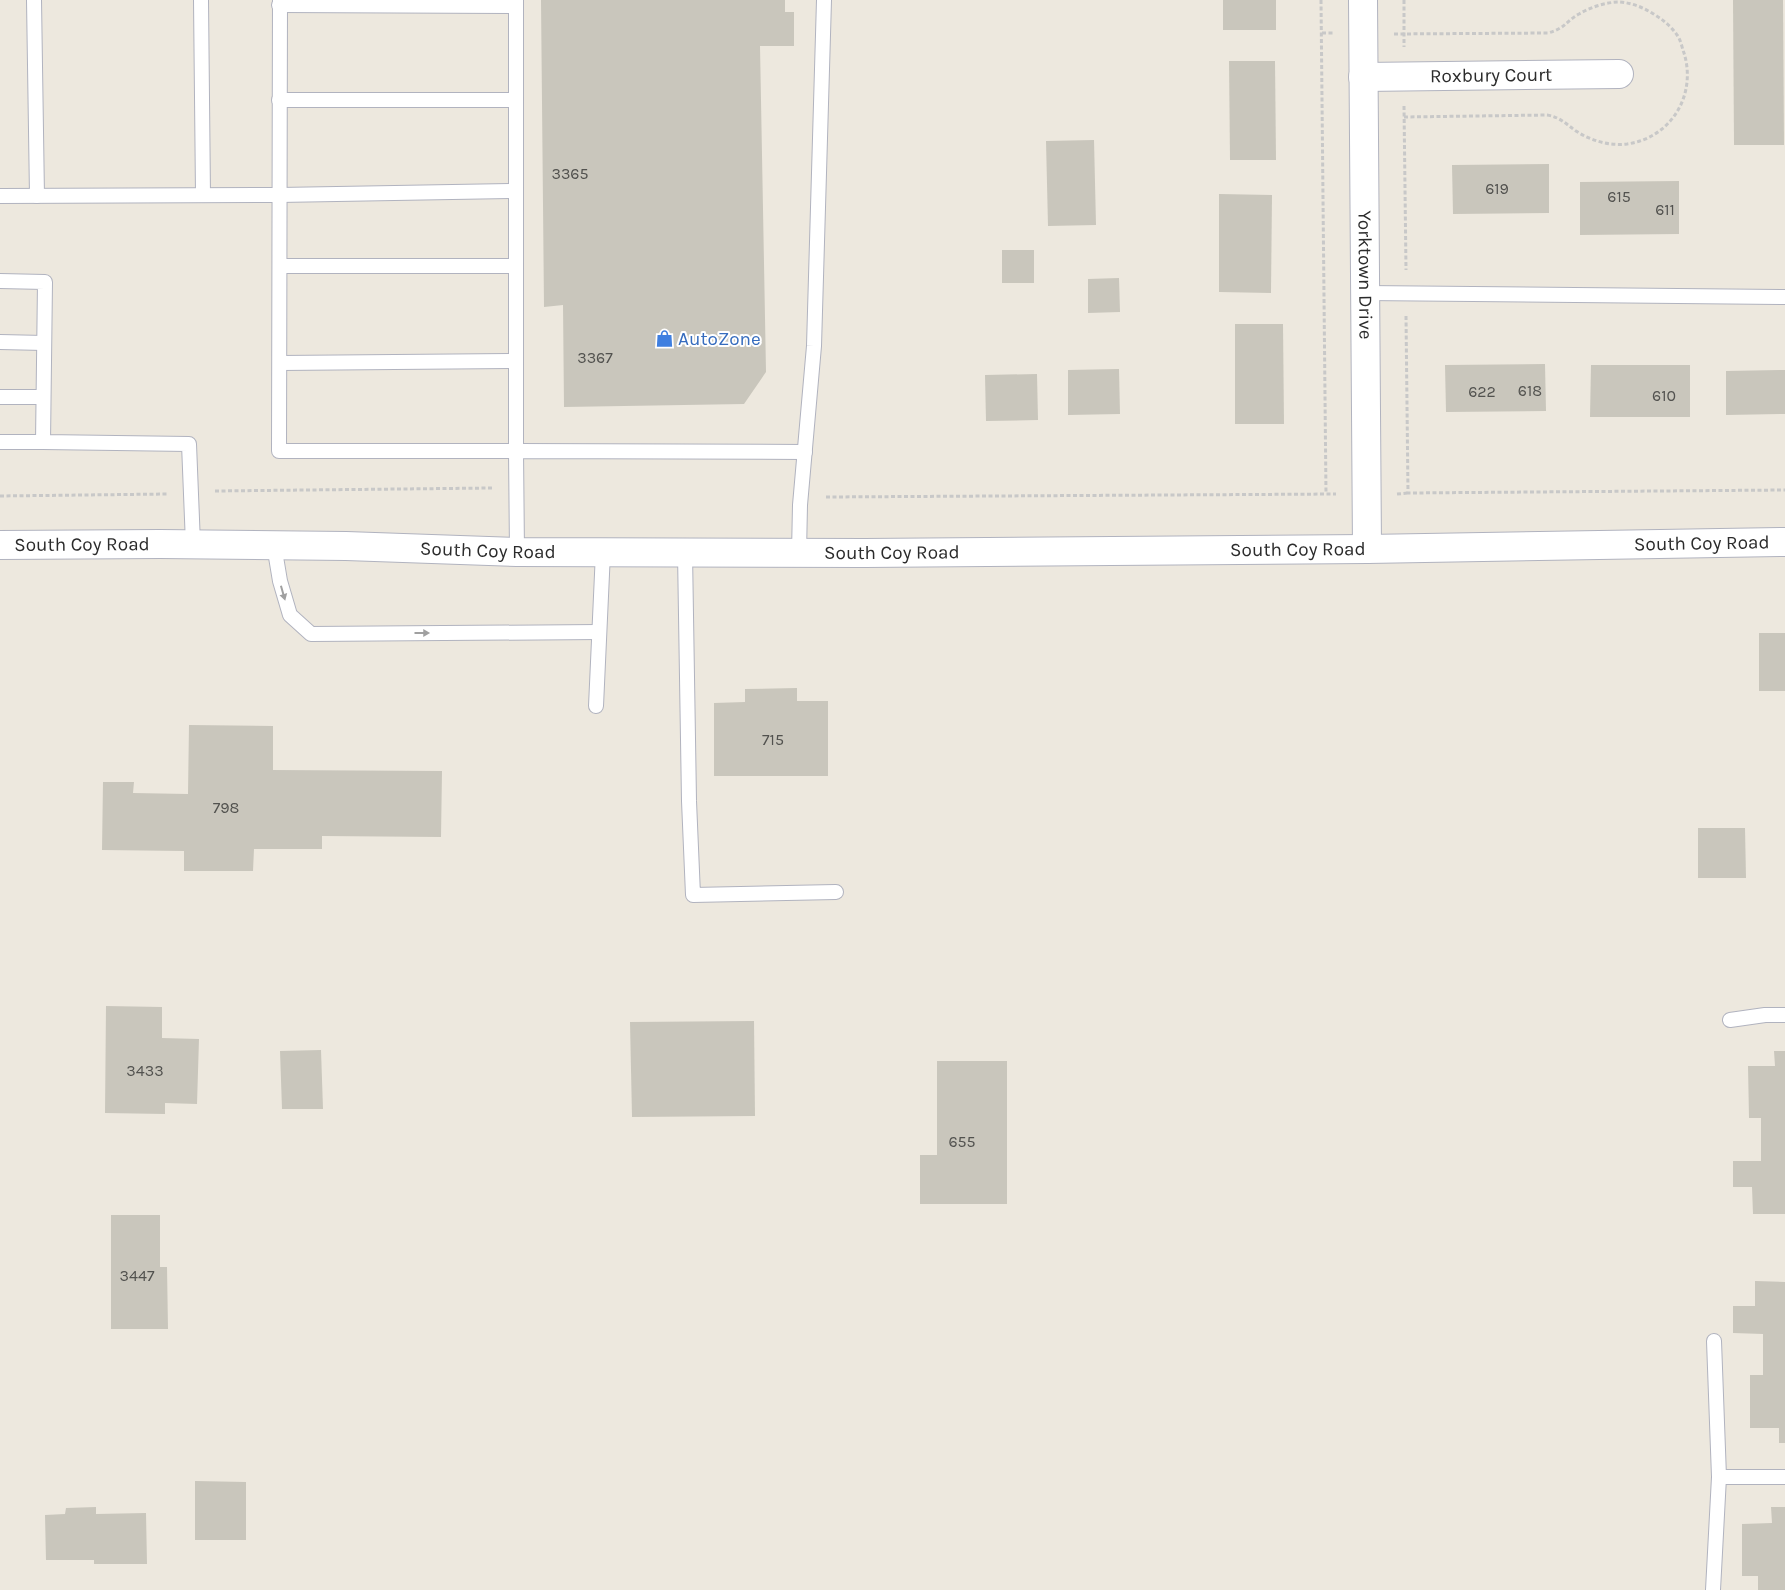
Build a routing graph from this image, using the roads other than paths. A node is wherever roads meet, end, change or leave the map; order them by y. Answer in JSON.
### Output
{"nodes":[{"id":1,"x":34,"y":0,"type":"edge"},
{"id":2,"x":201,"y":0,"type":"edge"},
{"id":3,"x":824,"y":0,"type":"edge"},
{"id":4,"x":1363,"y":0,"type":"edge"},
{"id":5,"x":280,"y":3,"type":"edge"},
{"id":6,"x":516,"y":3,"type":"edge"},
{"id":7,"x":1619,"y":74,"type":"dead end"},
{"id":8,"x":1363,"y":76,"type":"junction"},
{"id":9,"x":280,"y":100,"type":"junction"},
{"id":10,"x":516,"y":100,"type":"junction"},
{"id":11,"x":516,"y":192,"type":"junction"},
{"id":12,"x":203,"y":195,"type":"junction"},
{"id":13,"x":279,"y":195,"type":"junction"},
{"id":14,"x":0,"y":196,"type":"edge"},
{"id":15,"x":36,"y":196,"type":"junction"},
{"id":16,"x":280,"y":266,"type":"junction"},
{"id":17,"x":516,"y":266,"type":"junction"},
{"id":18,"x":0,"y":282,"type":"edge"},
{"id":19,"x":1365,"y":293,"type":"junction"},
{"id":20,"x":1785,"y":297,"type":"edge"},
{"id":21,"x":0,"y":342,"type":"edge"},
{"id":22,"x":44,"y":343,"type":"junction"},
{"id":23,"x":516,"y":361,"type":"junction"},
{"id":24,"x":280,"y":363,"type":"junction"},
{"id":25,"x":0,"y":397,"type":"edge"},
{"id":26,"x":43,"y":397,"type":"junction"},
{"id":27,"x":0,"y":442,"type":"edge"},
{"id":28,"x":43,"y":442,"type":"junction"},
{"id":29,"x":516,"y":451,"type":"junction"},
{"id":30,"x":804,"y":452,"type":"junction"},
{"id":31,"x":1785,"y":542,"type":"edge"},
{"id":32,"x":193,"y":544,"type":"junction"},
{"id":33,"x":0,"y":545,"type":"edge"},
{"id":34,"x":274,"y":545,"type":"junction"},
{"id":35,"x":1367,"y":549,"type":"junction"},
{"id":36,"x":517,"y":552,"type":"junction"},
{"id":37,"x":602,"y":552,"type":"junction"},
{"id":38,"x":685,"y":553,"type":"junction"},
{"id":39,"x":800,"y":553,"type":"junction"},
{"id":40,"x":599,"y":632,"type":"junction"},
{"id":41,"x":596,"y":706,"type":"dead end"},
{"id":42,"x":836,"y":892,"type":"dead end"},
{"id":43,"x":1785,"y":1015,"type":"edge"},
{"id":44,"x":1730,"y":1020,"type":"dead end"},
{"id":45,"x":1714,"y":1341,"type":"dead end"},
{"id":46,"x":1719,"y":1477,"type":"junction"},
{"id":47,"x":1785,"y":1477,"type":"edge"},
{"id":48,"x":1713,"y":1590,"type":"edge"}],
"edges":[{"from":1,"to":15,"type":"lane"},
{"from":2,"to":12,"type":"lane"},
{"from":3,"to":30,"type":"lane"},
{"from":4,"to":8,"type":"street","name":"Yorktown Drive"},
{"from":5,"to":6,"type":"lane"},
{"from":5,"to":9,"type":"lane"},
{"from":6,"to":10,"type":"lane"},
{"from":7,"to":8,"type":"street","name":"Roxbury Court"},
{"from":8,"to":19,"type":"street","name":"Yorktown Drive"},
{"from":9,"to":10,"type":"lane"},
{"from":9,"to":13,"type":"lane"},
{"from":10,"to":11,"type":"lane"},
{"from":11,"to":13,"type":"lane"},
{"from":11,"to":17,"type":"lane"},
{"from":12,"to":13,"type":"lane"},
{"from":12,"to":15,"type":"lane"},
{"from":13,"to":16,"type":"lane"},
{"from":14,"to":15,"type":"lane"},
{"from":16,"to":17,"type":"lane"},
{"from":16,"to":24,"type":"lane"},
{"from":17,"to":23,"type":"lane"},
{"from":18,"to":22,"type":"lane"},
{"from":19,"to":20,"type":"lane"},
{"from":19,"to":35,"type":"street","name":"Yorktown Drive"},
{"from":21,"to":22,"type":"lane"},
{"from":22,"to":26,"type":"lane"},
{"from":23,"to":24,"type":"lane"},
{"from":23,"to":29,"type":"lane"},
{"from":24,"to":29,"type":"lane"},
{"from":25,"to":26,"type":"lane"},
{"from":26,"to":28,"type":"lane"},
{"from":27,"to":28,"type":"lane"},
{"from":28,"to":32,"type":"lane"},
{"from":29,"to":30,"type":"lane"},
{"from":29,"to":36,"type":"lane"},
{"from":30,"to":39,"type":"lane"},
{"from":31,"to":35,"type":"street","name":"South Coy Road"},
{"from":32,"to":33,"type":"street","name":"South Coy Road"},
{"from":32,"to":34,"type":"street","name":"South Coy Road"},
{"from":34,"to":36,"type":"street","name":"South Coy Road"},
{"from":34,"to":40,"type":"lane","one_way":true},
{"from":35,"to":39,"type":"street","name":"South Coy Road"},
{"from":36,"to":37,"type":"street","name":"South Coy Road"},
{"from":37,"to":38,"type":"street","name":"South Coy Road"},
{"from":37,"to":40,"type":"lane"},
{"from":38,"to":39,"type":"street","name":"South Coy Road"},
{"from":38,"to":42,"type":"lane"},
{"from":40,"to":41,"type":"lane"},
{"from":43,"to":44,"type":"lane"},
{"from":45,"to":46,"type":"lane"},
{"from":46,"to":47,"type":"lane"},
{"from":46,"to":48,"type":"lane"}]}
